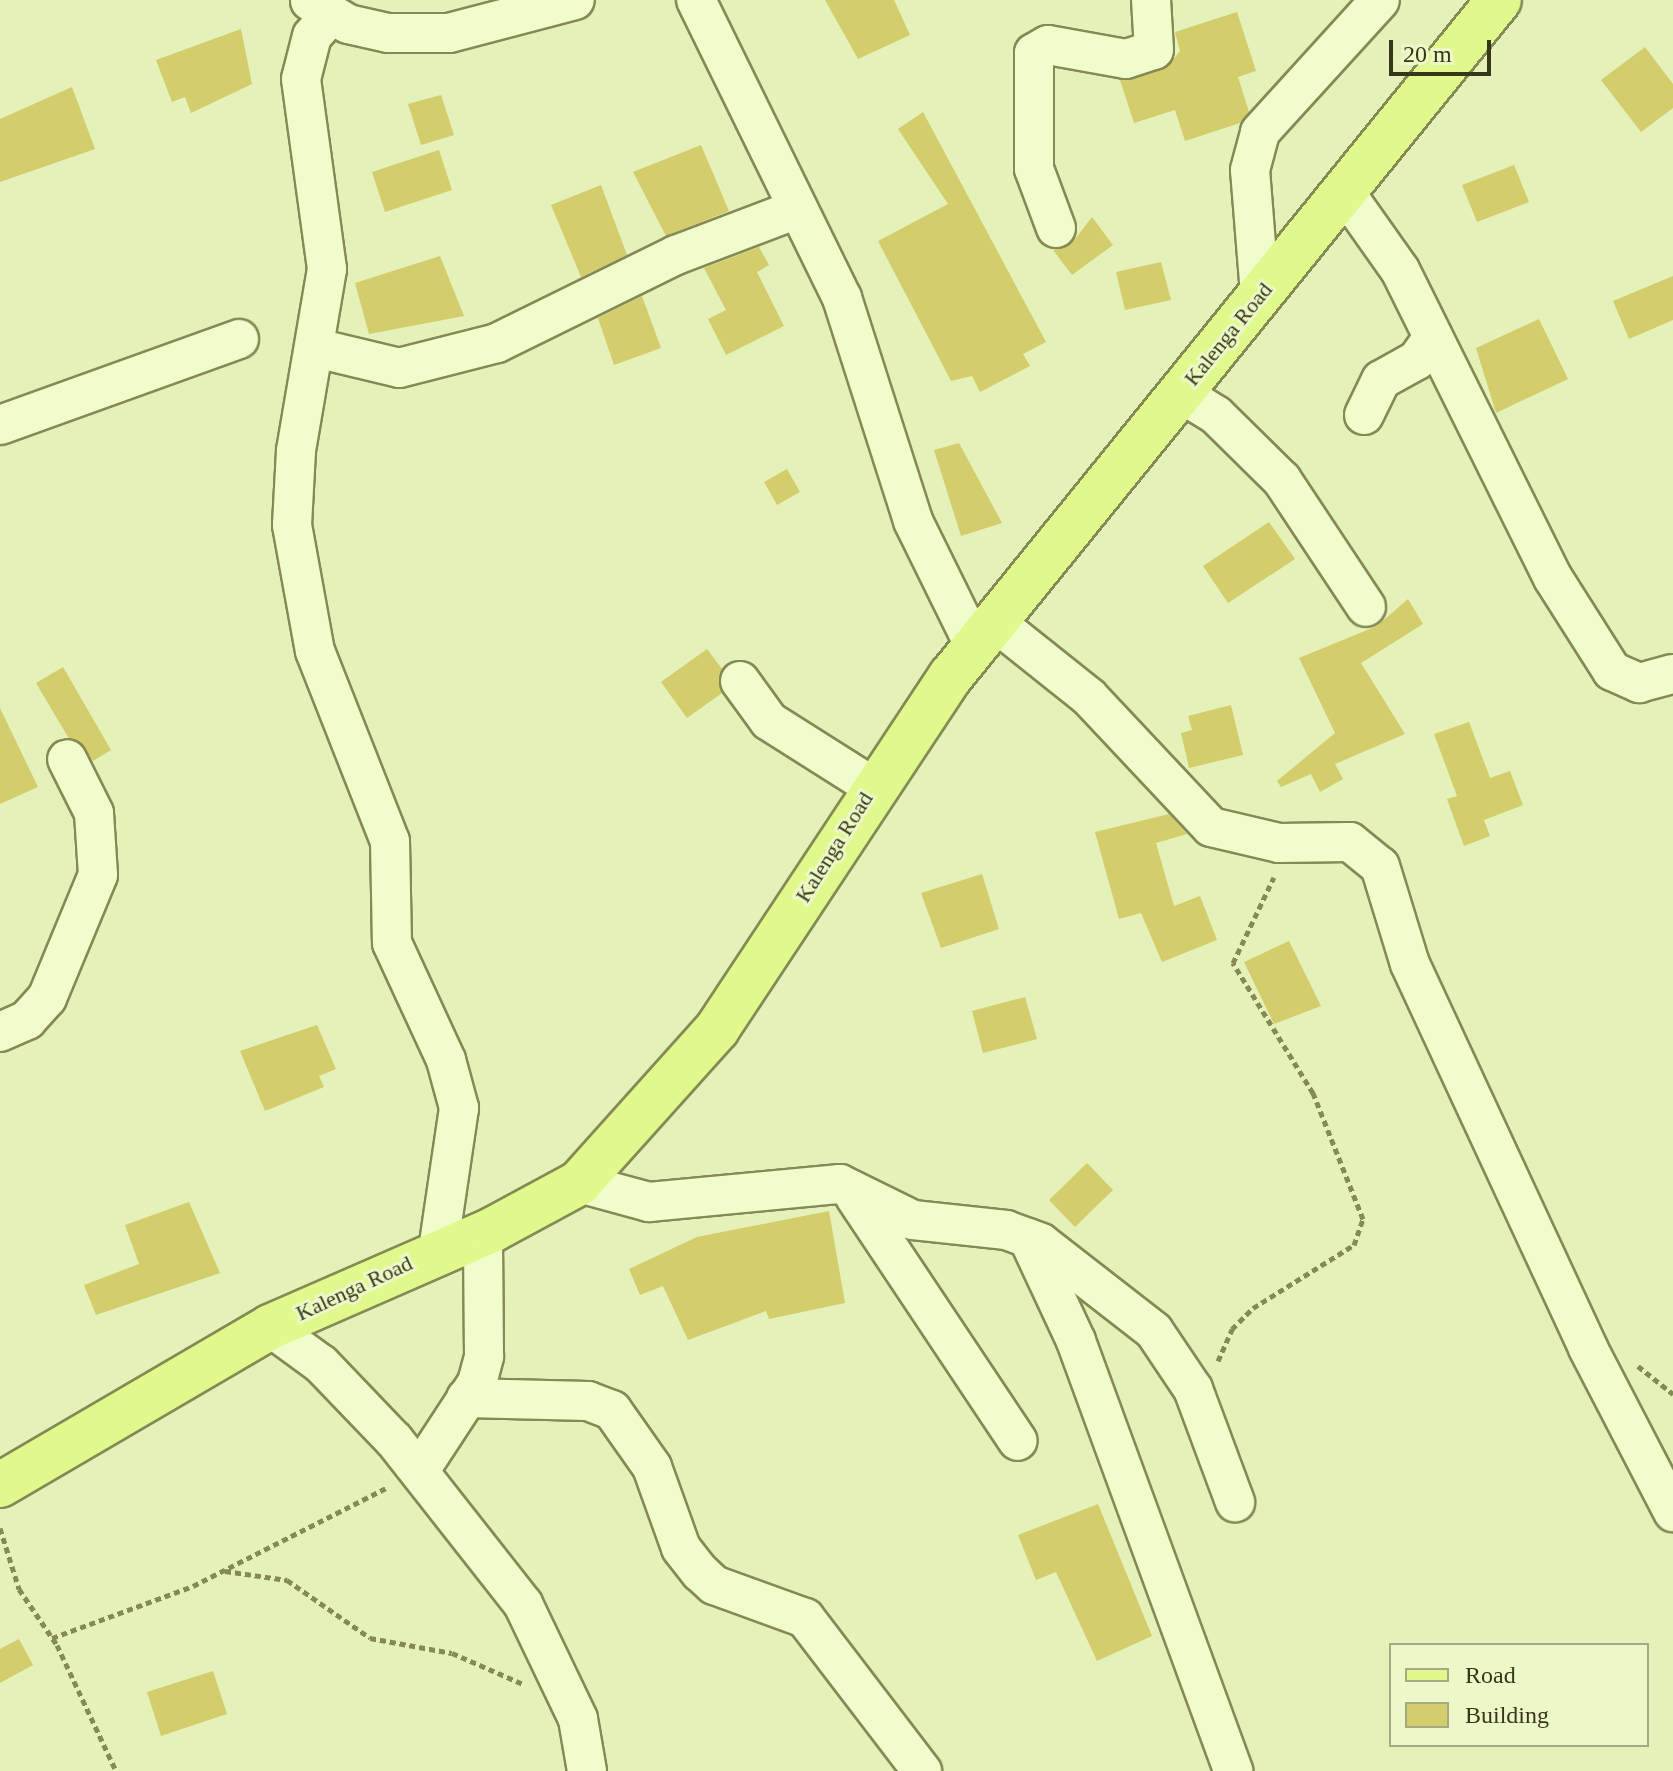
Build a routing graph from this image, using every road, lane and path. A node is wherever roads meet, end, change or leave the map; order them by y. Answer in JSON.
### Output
{"nodes":[{"id":1,"x":575,"y":0,"type":"edge"},
{"id":2,"x":696,"y":0,"type":"edge"},
{"id":3,"x":1151,"y":0,"type":"edge"},
{"id":4,"x":1380,"y":0,"type":"edge"},
{"id":5,"x":1499,"y":0,"type":"edge"},
{"id":6,"x":320,"y":7,"type":"edge"},
{"id":7,"x":1344,"y":191,"type":"junction"},
{"id":8,"x":797,"y":209,"type":"junction"},
{"id":9,"x":1056,"y":228,"type":"dead end"},
{"id":10,"x":1260,"y":294,"type":"junction"},
{"id":11,"x":1433,"y":337,"type":"junction"},
{"id":12,"x":239,"y":339,"type":"dead end"},
{"id":13,"x":316,"y":348,"type":"junction"},
{"id":14,"x":1180,"y":393,"type":"junction"},
{"id":15,"x":1364,"y":415,"type":"dead end"},
{"id":16,"x":0,"y":425,"type":"edge"},
{"id":17,"x":1366,"y":607,"type":"dead end"},
{"id":18,"x":986,"y":636,"type":"junction"},
{"id":19,"x":1673,"y":674,"type":"edge"},
{"id":20,"x":740,"y":681,"type":"dead end"},
{"id":21,"x":67,"y":759,"type":"dead end"},
{"id":22,"x":872,"y":786,"type":"junction"},
{"id":23,"x":1295,"y":843,"type":"junction"},
{"id":24,"x":0,"y":1032,"type":"edge"},
{"id":25,"x":579,"y":1183,"type":"junction"},
{"id":26,"x":846,"y":1185,"type":"junction"},
{"id":27,"x":483,"y":1234,"type":"junction"},
{"id":28,"x":1028,"y":1238,"type":"junction"},
{"id":29,"x":438,"y":1250,"type":"junction"},
{"id":30,"x":270,"y":1327,"type":"junction"},
{"id":31,"x":1217,"y":1374,"type":"dead end"},
{"id":32,"x":466,"y":1398,"type":"junction"},
{"id":33,"x":1018,"y":1441,"type":"dead end"},
{"id":34,"x":420,"y":1470,"type":"junction"},
{"id":35,"x":0,"y":1485,"type":"edge"},
{"id":36,"x":1235,"y":1502,"type":"dead end"},
{"id":37,"x":1673,"y":1512,"type":"edge"},
{"id":38,"x":0,"y":1528,"type":"edge"},
{"id":39,"x":224,"y":1571,"type":"junction"},
{"id":40,"x":52,"y":1638,"type":"junction"},
{"id":41,"x":566,"y":1695,"type":"junction"},
{"id":42,"x":116,"y":1771,"type":"edge"},
{"id":43,"x":587,"y":1771,"type":"edge"},
{"id":44,"x":922,"y":1771,"type":"edge"},
{"id":45,"x":1233,"y":1771,"type":"edge"}],
"edges":[{"from":1,"to":6,"type":"street"},
{"from":2,"to":8,"type":"street"},
{"from":3,"to":9,"type":"street"},
{"from":4,"to":10,"type":"street"},
{"from":5,"to":7,"type":"main road","name":"Kalenga Road"},
{"from":6,"to":13,"type":"street"},
{"from":7,"to":10,"type":"main road","name":"Kalenga Road"},
{"from":7,"to":11,"type":"street"},
{"from":8,"to":13,"type":"street"},
{"from":8,"to":18,"type":"street"},
{"from":10,"to":14,"type":"main road","name":"Kalenga Road"},
{"from":11,"to":15,"type":"street"},
{"from":11,"to":19,"type":"street"},
{"from":12,"to":16,"type":"street"},
{"from":13,"to":29,"type":"street"},
{"from":14,"to":17,"type":"street"},
{"from":14,"to":18,"type":"main road","name":"Kalenga Road"},
{"from":18,"to":22,"type":"main road","name":"Kalenga Road"},
{"from":18,"to":23,"type":"street"},
{"from":20,"to":22,"type":"street"},
{"from":21,"to":24,"type":"street"},
{"from":22,"to":25,"type":"main road","name":"Kalenga Road"},
{"from":23,"to":31,"type":"path"},
{"from":23,"to":37,"type":"street"},
{"from":25,"to":26,"type":"street"},
{"from":25,"to":27,"type":"main road","name":"Kalenga Road"},
{"from":26,"to":28,"type":"street"},
{"from":26,"to":33,"type":"street"},
{"from":27,"to":29,"type":"main road","name":"Kalenga Road"},
{"from":27,"to":32,"type":"street"},
{"from":28,"to":36,"type":"street"},
{"from":28,"to":45,"type":"street"},
{"from":29,"to":30,"type":"main road","name":"Kalenga Road"},
{"from":30,"to":34,"type":"street"},
{"from":30,"to":35,"type":"main road","name":"Kalenga Road"},
{"from":32,"to":34,"type":"street"},
{"from":32,"to":44,"type":"street"},
{"from":34,"to":39,"type":"path"},
{"from":34,"to":41,"type":"street"},
{"from":38,"to":40,"type":"path"},
{"from":39,"to":40,"type":"path"},
{"from":39,"to":41,"type":"path"},
{"from":40,"to":42,"type":"path"},
{"from":41,"to":43,"type":"street"}]}
